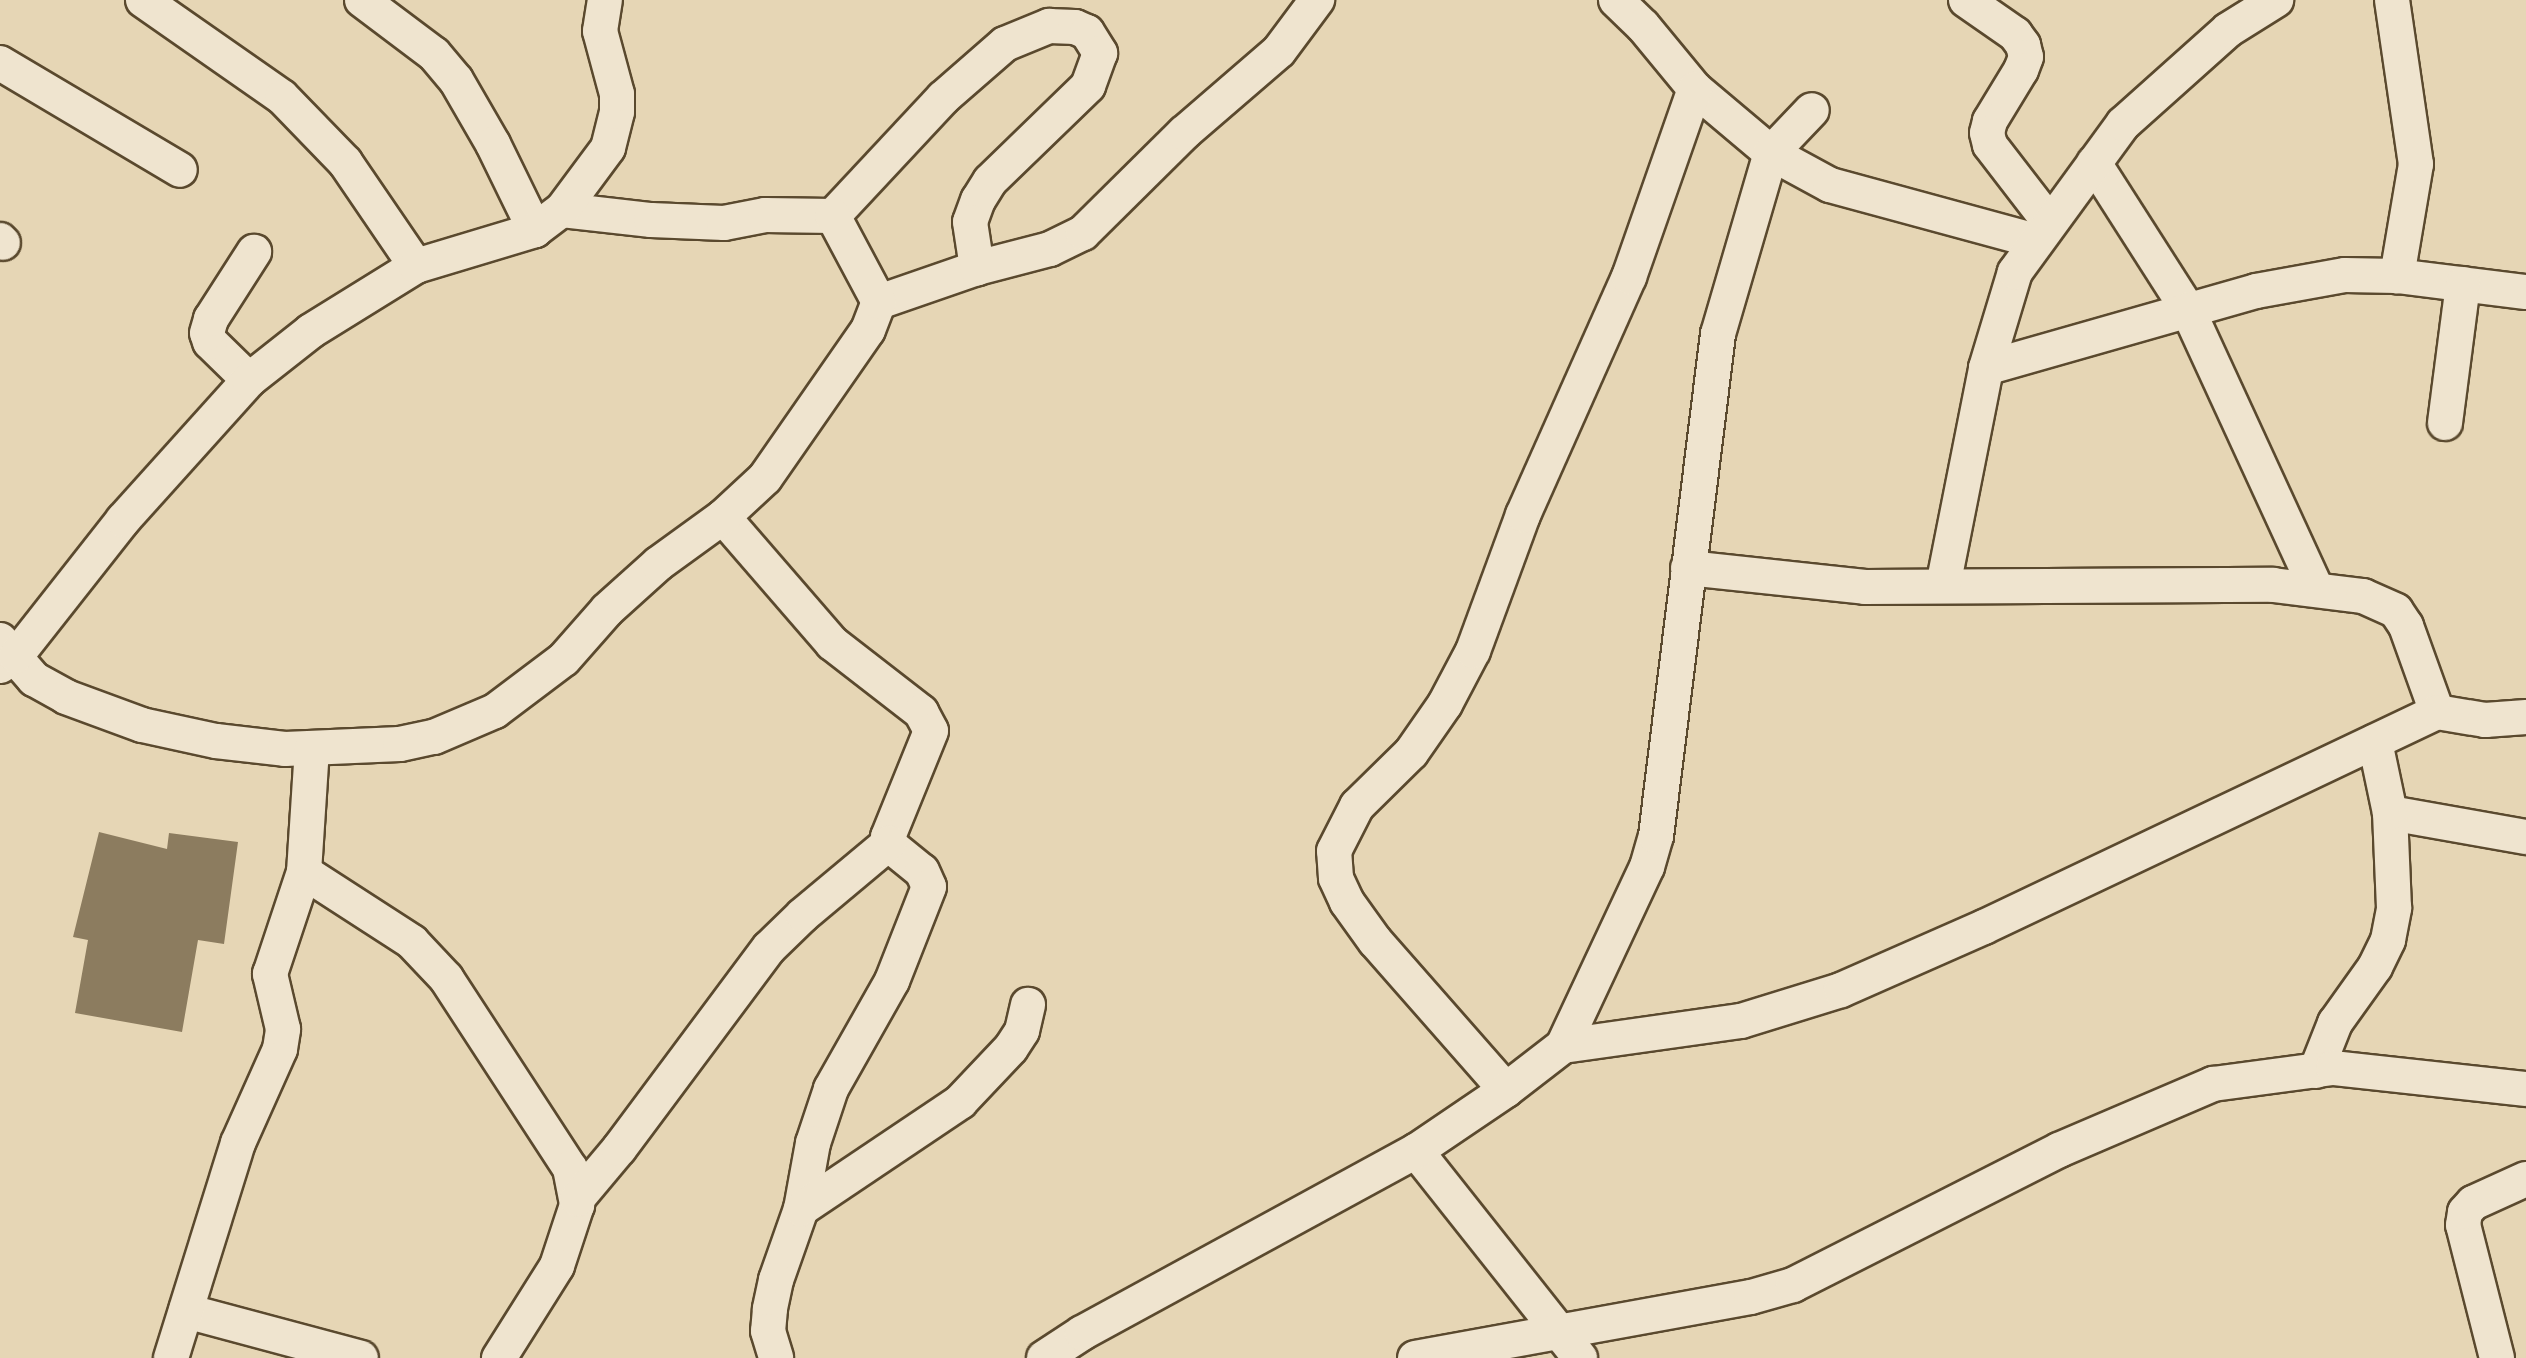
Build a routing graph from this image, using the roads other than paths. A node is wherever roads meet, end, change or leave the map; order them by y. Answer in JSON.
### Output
{"nodes":[{"id":1,"x":143,"y":0,"type":"edge"},
{"id":2,"x":362,"y":0,"type":"edge"},
{"id":3,"x":605,"y":0,"type":"edge"},
{"id":4,"x":1317,"y":0,"type":"edge"},
{"id":5,"x":1616,"y":0,"type":"edge"},
{"id":6,"x":1966,"y":0,"type":"edge"},
{"id":7,"x":2276,"y":0,"type":"edge"},
{"id":8,"x":2392,"y":0,"type":"edge"},
{"id":9,"x":0,"y":63,"type":"edge"},
{"id":10,"x":1695,"y":89,"type":"junction"},
{"id":11,"x":1812,"y":110,"type":"dead end"},
{"id":12,"x":1771,"y":153,"type":"junction"},
{"id":13,"x":2094,"y":163,"type":"junction"},
{"id":14,"x":180,"y":170,"type":"dead end"},
{"id":15,"x":562,"y":210,"type":"junction"},
{"id":16,"x":833,"y":216,"type":"junction"},
{"id":17,"x":535,"y":230,"type":"junction"},
{"id":18,"x":2043,"y":232,"type":"junction"},
{"id":19,"x":254,"y":252,"type":"dead end"},
{"id":20,"x":416,"y":266,"type":"junction"},
{"id":21,"x":977,"y":268,"type":"junction"},
{"id":22,"x":2397,"y":276,"type":"junction"},
{"id":23,"x":2463,"y":284,"type":"junction"},
{"id":24,"x":2526,"y":292,"type":"edge"},
{"id":25,"x":879,"y":302,"type":"junction"},
{"id":26,"x":2188,"y":310,"type":"junction"},
{"id":27,"x":1986,"y":368,"type":"junction"},
{"id":28,"x":249,"y":380,"type":"junction"},
{"id":29,"x":2445,"y":423,"type":"dead end"},
{"id":30,"x":723,"y":517,"type":"junction"},
{"id":31,"x":1688,"y":568,"type":"junction"},
{"id":32,"x":1943,"y":586,"type":"junction"},
{"id":33,"x":2316,"y":588,"type":"junction"},
{"id":34,"x":5,"y":654,"type":"edge"},
{"id":35,"x":2437,"y":712,"type":"junction"},
{"id":36,"x":2526,"y":717,"type":"edge"},
{"id":37,"x":2375,"y":742,"type":"junction"},
{"id":38,"x":312,"y":749,"type":"junction"},
{"id":39,"x":2390,"y":813,"type":"junction"},
{"id":40,"x":2526,"y":837,"type":"edge"},
{"id":41,"x":889,"y":843,"type":"junction"},
{"id":42,"x":304,"y":872,"type":"junction"},
{"id":43,"x":1028,"y":1005,"type":"dead end"},
{"id":44,"x":1563,"y":1046,"type":"junction"},
{"id":45,"x":2324,"y":1069,"type":"junction"},
{"id":46,"x":2526,"y":1089,"type":"edge"},
{"id":47,"x":1506,"y":1090,"type":"junction"},
{"id":48,"x":1416,"y":1151,"type":"junction"},
{"id":49,"x":2526,"y":1179,"type":"edge"},
{"id":50,"x":577,"y":1199,"type":"junction"},
{"id":51,"x":801,"y":1209,"type":"junction"},
{"id":52,"x":186,"y":1311,"type":"junction"},
{"id":53,"x":1557,"y":1330,"type":"junction"},
{"id":54,"x":171,"y":1358,"type":"edge"},
{"id":55,"x":361,"y":1358,"type":"edge"},
{"id":56,"x":499,"y":1358,"type":"edge"},
{"id":57,"x":776,"y":1358,"type":"edge"},
{"id":58,"x":1044,"y":1358,"type":"edge"},
{"id":59,"x":1415,"y":1358,"type":"edge"},
{"id":60,"x":1580,"y":1358,"type":"edge"},
{"id":61,"x":2497,"y":1358,"type":"edge"}],
"edges":[{"from":1,"to":20,"type":"street"},
{"from":2,"to":17,"type":"street"},
{"from":3,"to":15,"type":"street"},
{"from":4,"to":21,"type":"street"},
{"from":5,"to":10,"type":"street"},
{"from":6,"to":18,"type":"street"},
{"from":7,"to":13,"type":"street"},
{"from":8,"to":22,"type":"street"},
{"from":9,"to":14,"type":"street"},
{"from":10,"to":12,"type":"street"},
{"from":10,"to":47,"type":"street"},
{"from":11,"to":12,"type":"street"},
{"from":12,"to":18,"type":"street"},
{"from":12,"to":31,"type":"street"},
{"from":13,"to":18,"type":"street"},
{"from":13,"to":26,"type":"street"},
{"from":15,"to":16,"type":"street"},
{"from":15,"to":17,"type":"street"},
{"from":16,"to":21,"type":"street"},
{"from":16,"to":25,"type":"street"},
{"from":17,"to":20,"type":"street"},
{"from":18,"to":27,"type":"street"},
{"from":19,"to":28,"type":"street"},
{"from":20,"to":28,"type":"street"},
{"from":21,"to":25,"type":"street"},
{"from":22,"to":23,"type":"street"},
{"from":22,"to":26,"type":"street"},
{"from":23,"to":24,"type":"street"},
{"from":23,"to":29,"type":"street"},
{"from":25,"to":30,"type":"street"},
{"from":26,"to":27,"type":"street"},
{"from":26,"to":33,"type":"street"},
{"from":27,"to":32,"type":"street"},
{"from":28,"to":34,"type":"street"},
{"from":30,"to":38,"type":"street"},
{"from":30,"to":41,"type":"street"},
{"from":31,"to":32,"type":"street"},
{"from":31,"to":44,"type":"street"},
{"from":32,"to":33,"type":"street"},
{"from":33,"to":35,"type":"street"},
{"from":34,"to":38,"type":"street"},
{"from":35,"to":36,"type":"street"},
{"from":35,"to":37,"type":"street"},
{"from":37,"to":39,"type":"street"},
{"from":37,"to":44,"type":"street"},
{"from":38,"to":42,"type":"street"},
{"from":39,"to":40,"type":"street"},
{"from":39,"to":45,"type":"street"},
{"from":41,"to":50,"type":"street"},
{"from":41,"to":51,"type":"street"},
{"from":42,"to":50,"type":"street"},
{"from":42,"to":52,"type":"street"},
{"from":43,"to":51,"type":"street"},
{"from":44,"to":47,"type":"street"},
{"from":45,"to":46,"type":"street"},
{"from":45,"to":53,"type":"street"},
{"from":47,"to":48,"type":"street"},
{"from":48,"to":53,"type":"street"},
{"from":48,"to":58,"type":"street"},
{"from":49,"to":61,"type":"street"},
{"from":50,"to":56,"type":"street"},
{"from":51,"to":57,"type":"street"},
{"from":52,"to":54,"type":"street"},
{"from":52,"to":55,"type":"street"},
{"from":53,"to":59,"type":"street"},
{"from":53,"to":60,"type":"street"}]}
